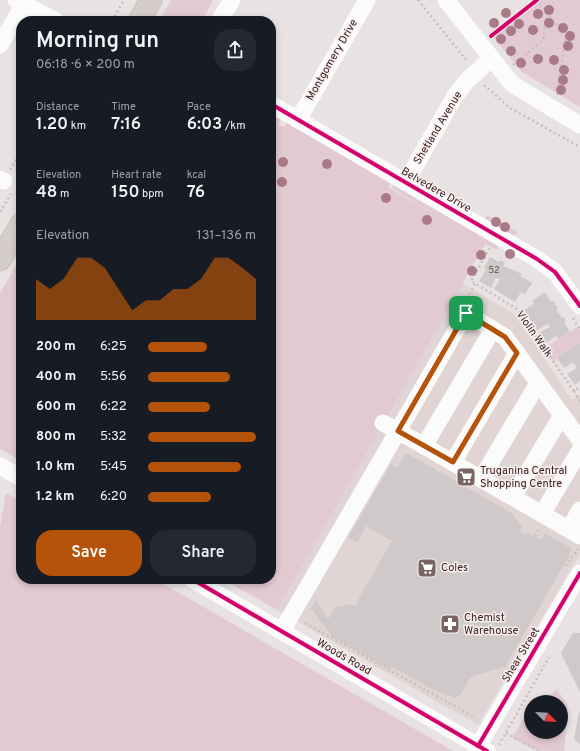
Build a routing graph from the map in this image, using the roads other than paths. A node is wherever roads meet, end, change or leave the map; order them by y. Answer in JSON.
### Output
{"nodes":[{"id":1,"x":151,"y":0,"type":"edge"},
{"id":2,"x":232,"y":0,"type":"edge"},
{"id":3,"x":367,"y":0,"type":"edge"},
{"id":4,"x":446,"y":0,"type":"edge"},
{"id":5,"x":20,"y":2,"type":"edge"},
{"id":6,"x":47,"y":16,"type":"edge"},
{"id":7,"x":142,"y":16,"type":"edge"},
{"id":8,"x":222,"y":16,"type":"edge"},
{"id":9,"x":0,"y":45,"type":"edge"},
{"id":10,"x":490,"y":59,"type":"junction"},
{"id":11,"x":276,"y":107,"type":"edge"},
{"id":12,"x":298,"y":120,"type":"junction"},
{"id":13,"x":580,"y":125,"type":"edge"},
{"id":14,"x":406,"y":182,"type":"junction"},
{"id":15,"x":16,"y":232,"type":"edge"},
{"id":16,"x":2,"y":255,"type":"edge"},
{"id":17,"x":580,"y":306,"type":"edge"},
{"id":18,"x":493,"y":329,"type":"junction"},
{"id":19,"x":517,"y":353,"type":"junction"},
{"id":20,"x":538,"y":383,"type":"junction"},
{"id":21,"x":562,"y":415,"type":"junction"},
{"id":22,"x":383,"y":423,"type":"dead end"},
{"id":23,"x":398,"y":431,"type":"junction"},
{"id":24,"x":580,"y":440,"type":"edge"},
{"id":25,"x":424,"y":446,"type":"junction"},
{"id":26,"x":580,"y":450,"type":"edge"},
{"id":27,"x":453,"y":462,"type":"junction"},
{"id":28,"x":0,"y":466,"type":"edge"},
{"id":29,"x":16,"y":475,"type":"edge"},
{"id":30,"x":482,"y":479,"type":"junction"},
{"id":31,"x":513,"y":498,"type":"junction"},
{"id":32,"x":580,"y":510,"type":"edge"},
{"id":33,"x":542,"y":514,"type":"junction"},
{"id":34,"x":574,"y":533,"type":"edge"},
{"id":35,"x":580,"y":573,"type":"edge"},
{"id":36,"x":201,"y":584,"type":"edge"},
{"id":37,"x":282,"y":631,"type":"junction"},
{"id":38,"x":482,"y":749,"type":"edge"}],
"edges":[{"from":1,"to":7,"type":"main road"},
{"from":2,"to":8,"type":"street"},
{"from":3,"to":12,"type":"street","name":"Montgomery Drive"},
{"from":4,"to":10,"type":"street"},
{"from":5,"to":6,"type":"street"},
{"from":5,"to":9,"type":"street"},
{"from":10,"to":13,"type":"street"},
{"from":10,"to":14,"type":"street","name":"Shetland Avenue"},
{"from":11,"to":12,"type":"street","name":"Belvedere Drive"},
{"from":12,"to":14,"type":"street","name":"Belvedere Drive"},
{"from":14,"to":17,"type":"street","name":"Belvedere Drive"},
{"from":15,"to":16,"type":"main road"},
{"from":18,"to":19,"type":"street"},
{"from":18,"to":23,"type":"street"},
{"from":18,"to":25,"type":"street"},
{"from":19,"to":20,"type":"street"},
{"from":19,"to":27,"type":"street"},
{"from":20,"to":21,"type":"street"},
{"from":20,"to":30,"type":"street"},
{"from":21,"to":24,"type":"street"},
{"from":21,"to":31,"type":"street"},
{"from":22,"to":23,"type":"street"},
{"from":23,"to":25,"type":"street"},
{"from":23,"to":37,"type":"street"},
{"from":25,"to":27,"type":"street"},
{"from":26,"to":33,"type":"street"},
{"from":27,"to":30,"type":"street"},
{"from":28,"to":29,"type":"street"},
{"from":30,"to":31,"type":"street"},
{"from":31,"to":33,"type":"street"},
{"from":32,"to":34,"type":"street"},
{"from":33,"to":34,"type":"street"},
{"from":35,"to":38,"type":"street","name":"Shear Street"},
{"from":36,"to":37,"type":"street","name":"Woods Road"},
{"from":37,"to":38,"type":"street","name":"Woods Road"}]}
